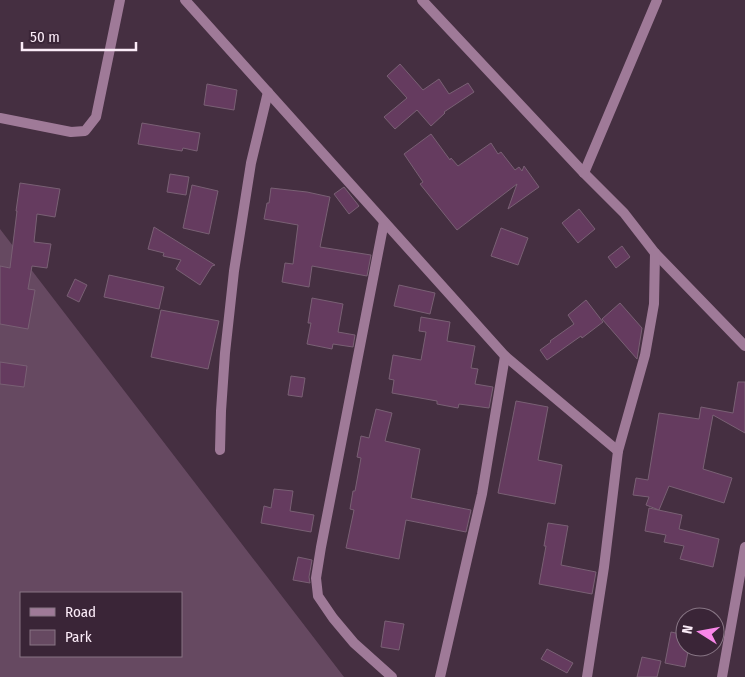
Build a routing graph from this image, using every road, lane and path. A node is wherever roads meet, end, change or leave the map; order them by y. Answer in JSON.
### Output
{"nodes":[{"id":1,"x":120,"y":0,"type":"edge"},
{"id":2,"x":185,"y":0,"type":"edge"},
{"id":3,"x":422,"y":0,"type":"edge"},
{"id":4,"x":657,"y":0,"type":"edge"},
{"id":5,"x":268,"y":92,"type":"junction"},
{"id":6,"x":0,"y":118,"type":"edge"},
{"id":7,"x":584,"y":173,"type":"junction"},
{"id":8,"x":384,"y":222,"type":"junction"},
{"id":9,"x":655,"y":254,"type":"junction"},
{"id":10,"x":745,"y":346,"type":"edge"},
{"id":11,"x":505,"y":356,"type":"junction"},
{"id":12,"x":220,"y":450,"type":"dead end"},
{"id":13,"x":618,"y":451,"type":"junction"},
{"id":14,"x":745,"y":547,"type":"edge"},
{"id":15,"x":392,"y":677,"type":"edge"},
{"id":16,"x":440,"y":677,"type":"edge"},
{"id":17,"x":587,"y":677,"type":"edge"},
{"id":18,"x":722,"y":677,"type":"edge"}],
"edges":[{"from":1,"to":6,"type":"street"},
{"from":2,"to":5,"type":"street"},
{"from":3,"to":7,"type":"street"},
{"from":4,"to":7,"type":"street"},
{"from":5,"to":8,"type":"street"},
{"from":5,"to":12,"type":"street"},
{"from":7,"to":9,"type":"street"},
{"from":8,"to":11,"type":"street"},
{"from":8,"to":15,"type":"street"},
{"from":9,"to":10,"type":"street"},
{"from":9,"to":13,"type":"street"},
{"from":11,"to":13,"type":"street"},
{"from":11,"to":16,"type":"street"},
{"from":13,"to":17,"type":"street"},
{"from":14,"to":18,"type":"street"}]}
